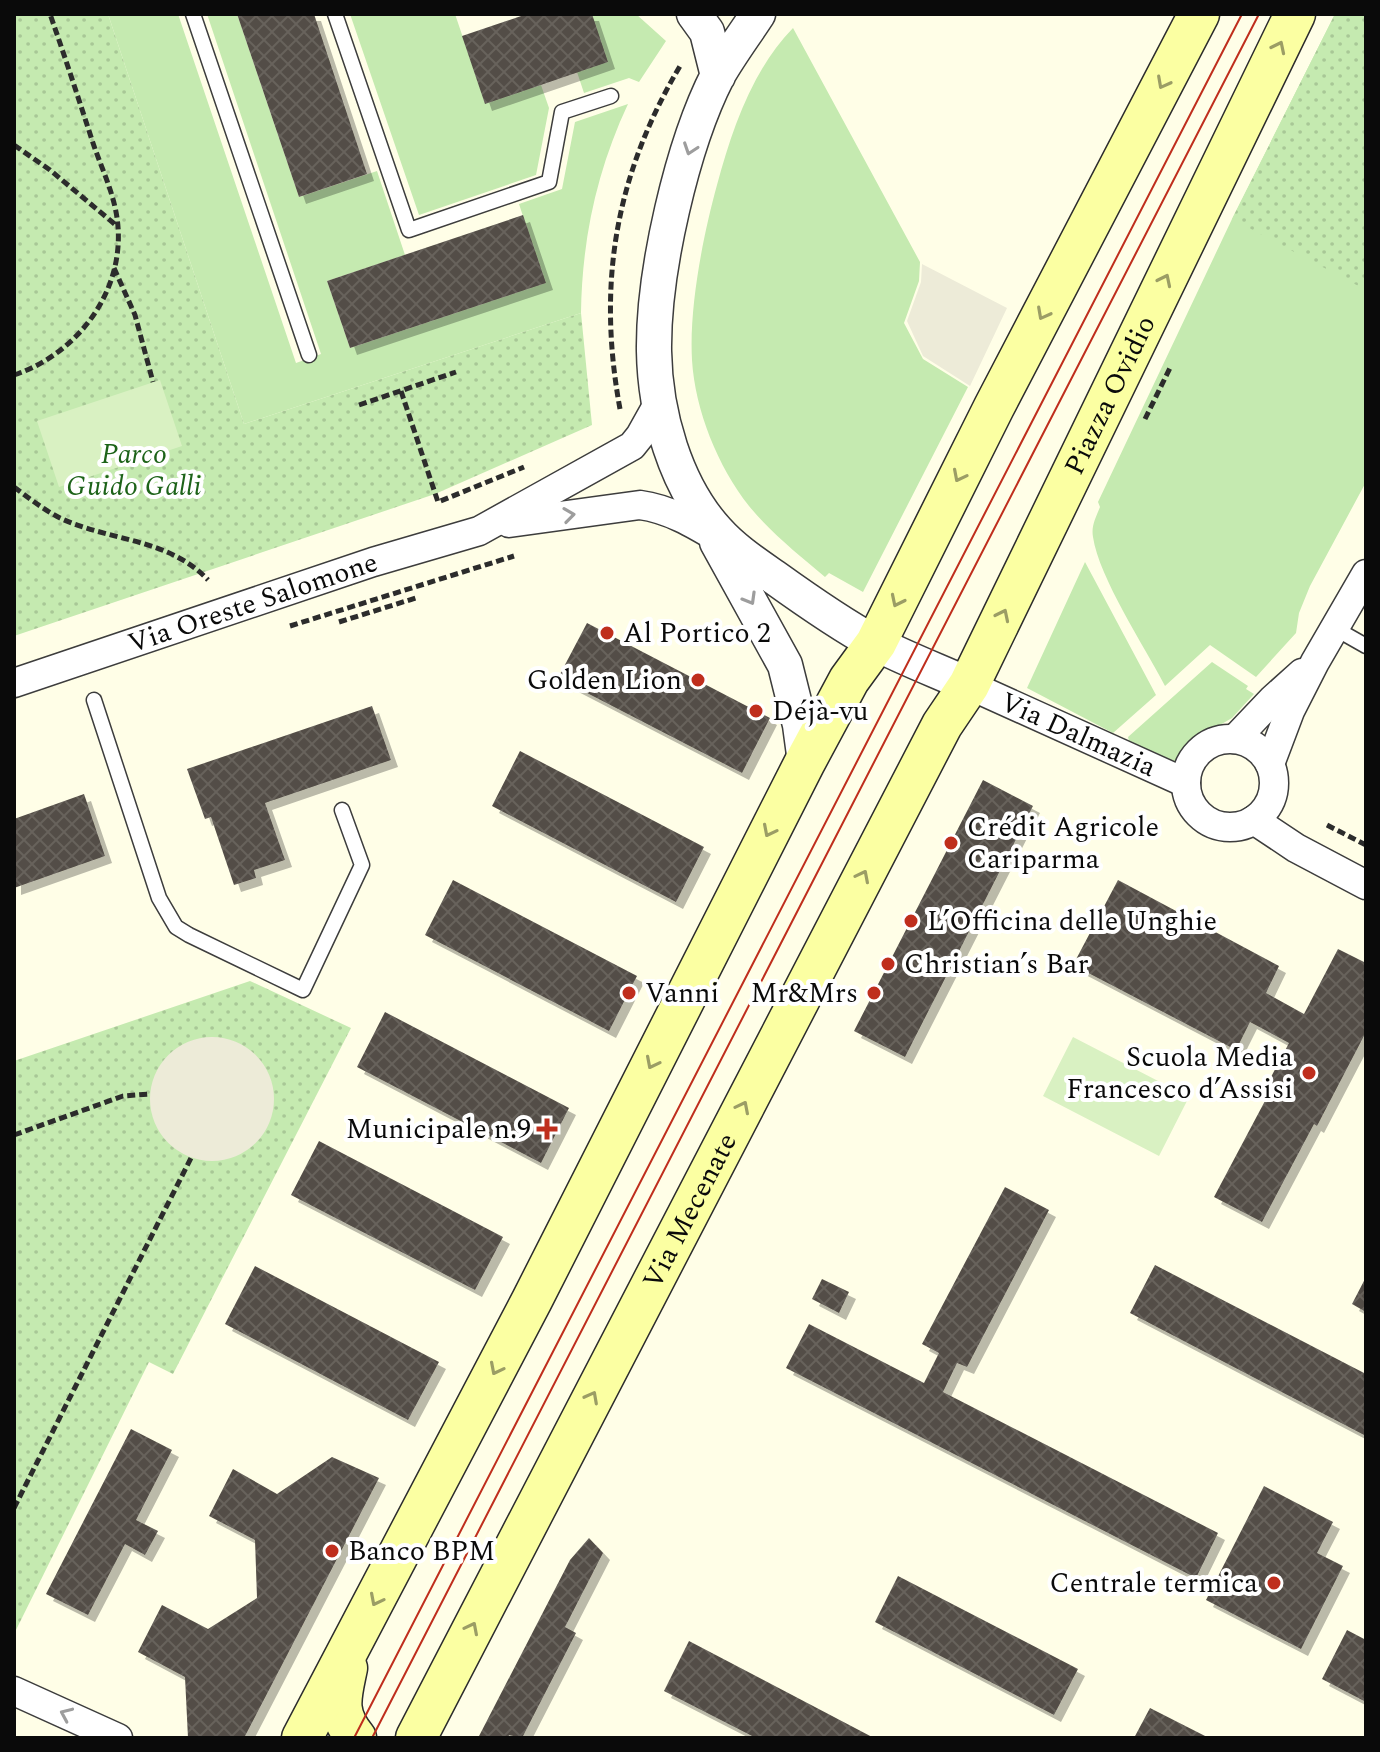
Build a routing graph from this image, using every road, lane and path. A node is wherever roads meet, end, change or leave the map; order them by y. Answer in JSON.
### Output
{"nodes":[{"id":1,"x":50,"y":14,"type":"edge"},
{"id":2,"x":193,"y":14,"type":"edge"},
{"id":3,"x":335,"y":14,"type":"edge"},
{"id":4,"x":694,"y":14,"type":"edge"},
{"id":5,"x":758,"y":14,"type":"edge"},
{"id":6,"x":1199,"y":14,"type":"edge"},
{"id":7,"x":1295,"y":14,"type":"edge"},
{"id":8,"x":718,"y":76,"type":"junction"},
{"id":9,"x":611,"y":96,"type":"dead end"},
{"id":10,"x":14,"y":145,"type":"edge"},
{"id":11,"x":117,"y":226,"type":"junction"},
{"id":12,"x":113,"y":267,"type":"junction"},
{"id":13,"x":309,"y":355,"type":"dead end"},
{"id":14,"x":1170,"y":368,"type":"dead end"},
{"id":15,"x":456,"y":372,"type":"dead end"},
{"id":16,"x":14,"y":375,"type":"edge"},
{"id":17,"x":153,"y":382,"type":"dead end"},
{"id":18,"x":401,"y":391,"type":"junction"},
{"id":19,"x":659,"y":402,"type":"junction"},
{"id":20,"x":359,"y":405,"type":"dead end"},
{"id":21,"x":1145,"y":419,"type":"dead end"},
{"id":22,"x":524,"y":467,"type":"dead end"},
{"id":23,"x":14,"y":487,"type":"edge"},
{"id":24,"x":492,"y":526,"type":"junction"},
{"id":25,"x":716,"y":531,"type":"junction"},
{"id":26,"x":518,"y":555,"type":"dead end"},
{"id":27,"x":1366,"y":574,"type":"edge"},
{"id":28,"x":208,"y":580,"type":"dead end"},
{"id":29,"x":419,"y":597,"type":"dead end"},
{"id":30,"x":339,"y":622,"type":"dead end"},
{"id":31,"x":281,"y":629,"type":"dead end"},
{"id":32,"x":1336,"y":629,"type":"junction"},
{"id":33,"x":876,"y":643,"type":"junction"},
{"id":34,"x":1366,"y":646,"type":"edge"},
{"id":35,"x":1315,"y":662,"type":"junction"},
{"id":36,"x":14,"y":683,"type":"edge"},
{"id":37,"x":969,"y":685,"type":"junction"},
{"id":38,"x":94,"y":700,"type":"dead end"},
{"id":39,"x":1235,"y":739,"type":"junction"},
{"id":40,"x":805,"y":762,"type":"junction"},
{"id":41,"x":1270,"y":764,"type":"junction"},
{"id":42,"x":1186,"y":783,"type":"junction"},
{"id":43,"x":342,"y":810,"type":"dead end"},
{"id":44,"x":1254,"y":820,"type":"junction"},
{"id":45,"x":1327,"y":825,"type":"dead end"},
{"id":46,"x":1366,"y":845,"type":"edge"},
{"id":47,"x":1366,"y":885,"type":"edge"},
{"id":48,"x":150,"y":1094,"type":"dead end"},
{"id":49,"x":14,"y":1135,"type":"edge"},
{"id":50,"x":191,"y":1158,"type":"dead end"},
{"id":51,"x":14,"y":1508,"type":"edge"},
{"id":52,"x":351,"y":1648,"type":"junction"},
{"id":53,"x":14,"y":1691,"type":"edge"},
{"id":54,"x":436,"y":1697,"type":"junction"},
{"id":55,"x":118,"y":1738,"type":"edge"},
{"id":56,"x":302,"y":1738,"type":"edge"},
{"id":57,"x":356,"y":1738,"type":"edge"},
{"id":58,"x":404,"y":1738,"type":"edge"},
{"id":59,"x":416,"y":1738,"type":"edge"}],
"edges":[{"from":1,"to":11,"type":"path"},
{"from":2,"to":13,"type":"lane"},
{"from":3,"to":9,"type":"lane"},
{"from":4,"to":8,"type":"street"},
{"from":5,"to":8,"type":"street"},
{"from":6,"to":33,"type":"main road","one_way":true},
{"from":37,"to":7,"type":"main road","name":"Piazza Ovidio","one_way":true},
{"from":8,"to":19,"type":"street","one_way":true},
{"from":10,"to":11,"type":"path"},
{"from":11,"to":12,"type":"path"},
{"from":12,"to":16,"type":"path"},
{"from":12,"to":17,"type":"path"},
{"from":14,"to":21,"type":"path"},
{"from":15,"to":18,"type":"path"},
{"from":18,"to":20,"type":"path"},
{"from":18,"to":22,"type":"path"},
{"from":19,"to":24,"type":"street","name":"Via Oreste Salomone"},
{"from":19,"to":25,"type":"street"},
{"from":23,"to":28,"type":"path"},
{"from":24,"to":25,"type":"street","name":"Via Oreste Salomone","one_way":true},
{"from":24,"to":36,"type":"street","name":"Via Oreste Salomone"},
{"from":25,"to":33,"type":"street"},
{"from":25,"to":40,"type":"street","one_way":true},
{"from":26,"to":31,"type":"path"},
{"from":27,"to":32,"type":"street"},
{"from":29,"to":30,"type":"path"},
{"from":32,"to":34,"type":"lane"},
{"from":32,"to":35,"type":"street"},
{"from":33,"to":37,"type":"street"},
{"from":33,"to":40,"type":"main road"},
{"from":35,"to":39,"type":"street"},
{"from":35,"to":41,"type":"street"},
{"from":37,"to":42,"type":"street","name":"Via Dalmazia"},
{"from":54,"to":37,"type":"main road","name":"Via Mecenate","one_way":true},
{"from":38,"to":43,"type":"lane"},
{"from":39,"to":41,"type":"street"},
{"from":39,"to":42,"type":"street"},
{"from":40,"to":52,"type":"main road","one_way":true},
{"from":41,"to":44,"type":"street"},
{"from":42,"to":44,"type":"street"},
{"from":44,"to":47,"type":"street"},
{"from":45,"to":46,"type":"path"},
{"from":48,"to":49,"type":"path"},
{"from":50,"to":51,"type":"path"},
{"from":52,"to":56,"type":"main road"},
{"from":52,"to":57,"type":"main road"},
{"from":55,"to":53,"type":"street","one_way":true},
{"from":54,"to":58,"type":"main road"},
{"from":54,"to":59,"type":"main road","name":"Via Mecenate"}]}
